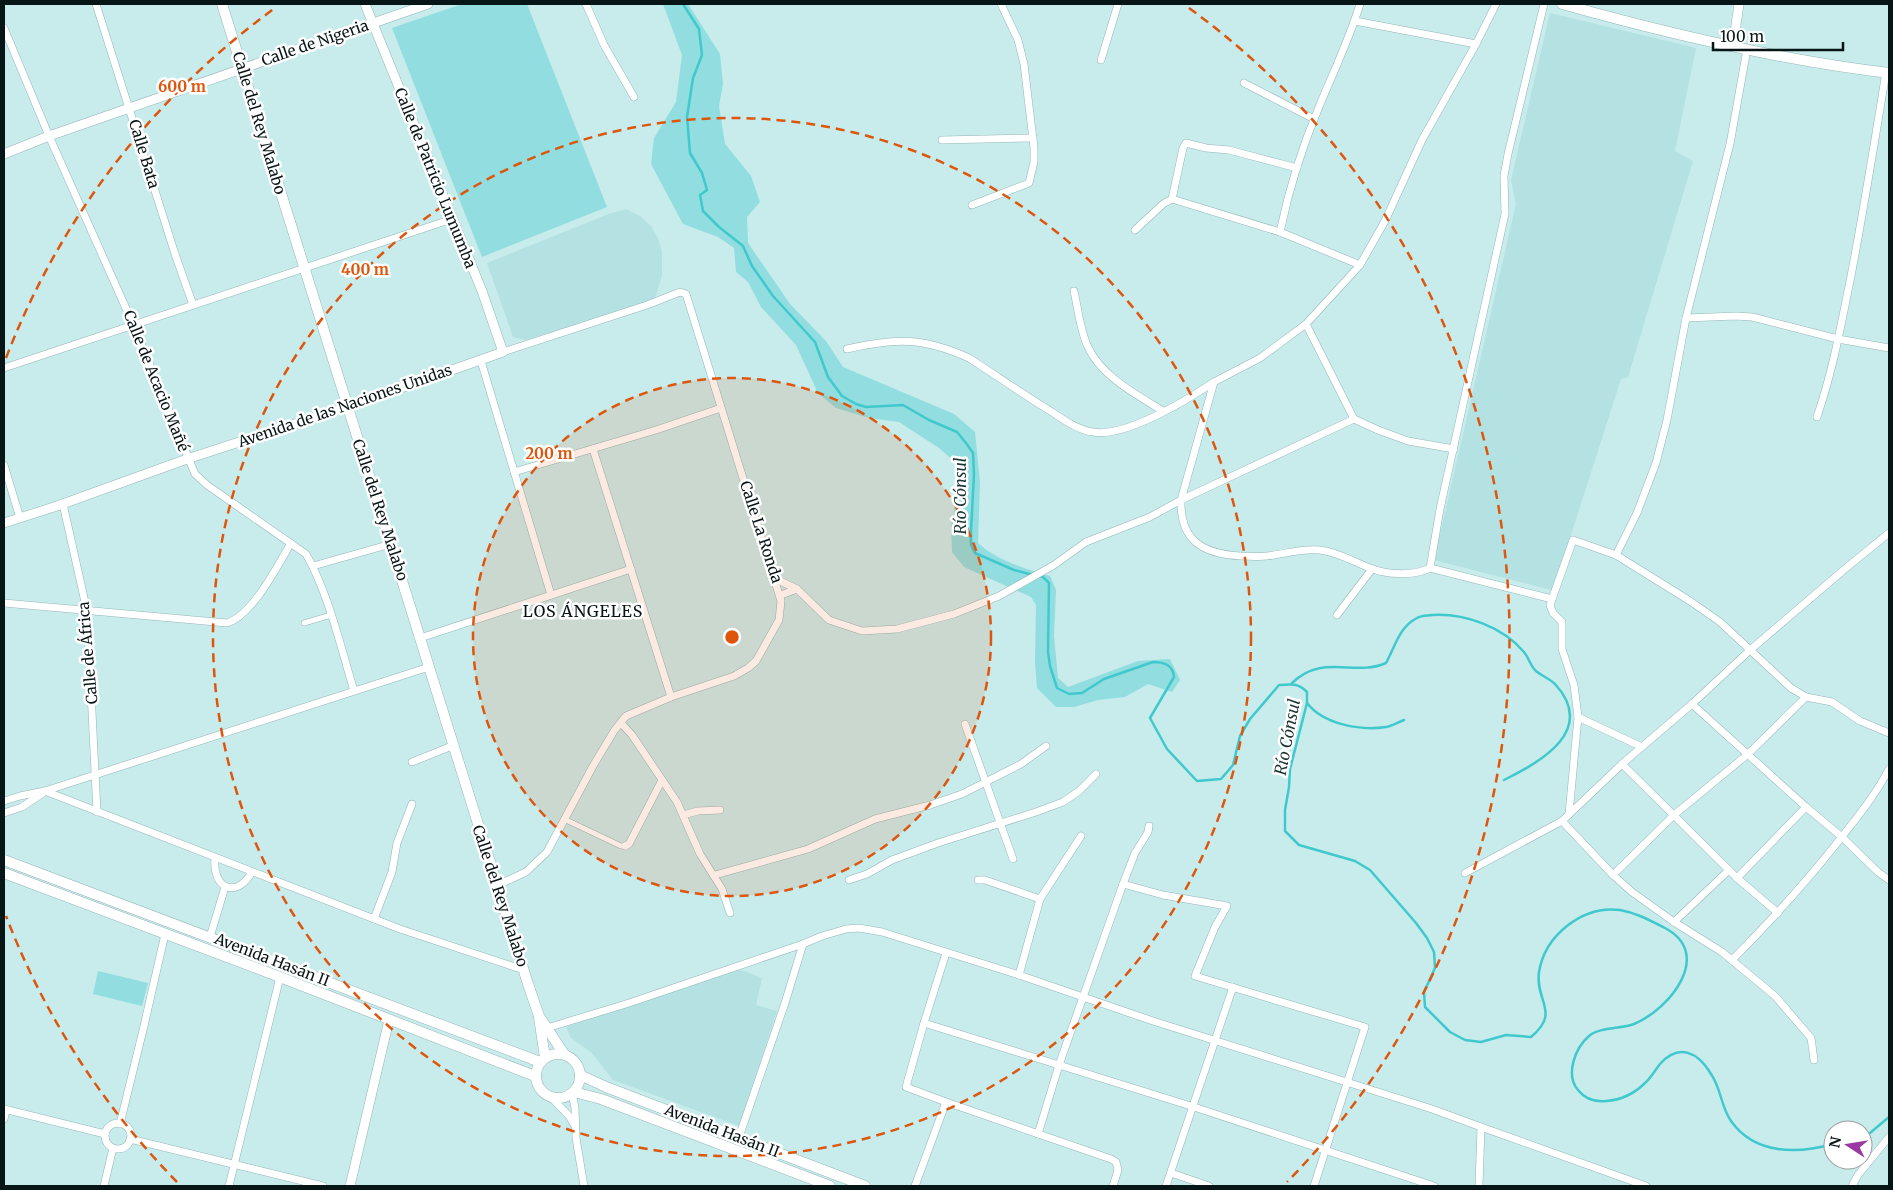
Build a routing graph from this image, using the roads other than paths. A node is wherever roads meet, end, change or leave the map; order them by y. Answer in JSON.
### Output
{"nodes":[{"id":1,"x":96,"y":4,"type":"edge"},
{"id":2,"x":222,"y":4,"type":"edge"},
{"id":3,"x":365,"y":4,"type":"edge"},
{"id":4,"x":428,"y":4,"type":"edge"},
{"id":5,"x":586,"y":4,"type":"edge"},
{"id":6,"x":1001,"y":4,"type":"edge"},
{"id":7,"x":1118,"y":4,"type":"edge"},
{"id":8,"x":1360,"y":4,"type":"edge"},
{"id":9,"x":1496,"y":4,"type":"edge"},
{"id":10,"x":1544,"y":4,"type":"edge"},
{"id":11,"x":1562,"y":4,"type":"edge"},
{"id":12,"x":1739,"y":4,"type":"edge"},
{"id":13,"x":1355,"y":21,"type":"junction"},
{"id":14,"x":372,"y":24,"type":"junction"},
{"id":15,"x":4,"y":28,"type":"edge"},
{"id":16,"x":1476,"y":44,"type":"junction"},
{"id":17,"x":1733,"y":46,"type":"junction"},
{"id":18,"x":1747,"y":50,"type":"junction"},
{"id":19,"x":1101,"y":60,"type":"dead end"},
{"id":20,"x":242,"y":68,"type":"junction"},
{"id":21,"x":1888,"y":73,"type":"edge"},
{"id":22,"x":1244,"y":83,"type":"dead end"},
{"id":23,"x":634,"y":98,"type":"dead end"},
{"id":24,"x":129,"y":108,"type":"junction"},
{"id":25,"x":1314,"y":119,"type":"junction"},
{"id":26,"x":49,"y":136,"type":"junction"},
{"id":27,"x":1033,"y":138,"type":"junction"},
{"id":28,"x":942,"y":140,"type":"dead end"},
{"id":29,"x":4,"y":154,"type":"edge"},
{"id":30,"x":1297,"y":168,"type":"junction"},
{"id":31,"x":1172,"y":199,"type":"junction"},
{"id":32,"x":972,"y":205,"type":"dead end"},
{"id":33,"x":452,"y":219,"type":"junction"},
{"id":34,"x":1135,"y":230,"type":"dead end"},
{"id":35,"x":1280,"y":232,"type":"junction"},
{"id":36,"x":1360,"y":264,"type":"junction"},
{"id":37,"x":304,"y":267,"type":"junction"},
{"id":38,"x":1074,"y":291,"type":"dead end"},
{"id":39,"x":686,"y":294,"type":"joint"},
{"id":40,"x":193,"y":304,"type":"junction"},
{"id":41,"x":1686,"y":318,"type":"junction"},
{"id":42,"x":134,"y":324,"type":"junction"},
{"id":43,"x":1306,"y":324,"type":"junction"},
{"id":44,"x":1838,"y":339,"type":"junction"},
{"id":45,"x":1889,"y":348,"type":"edge"},
{"id":46,"x":847,"y":349,"type":"dead end"},
{"id":47,"x":503,"y":352,"type":"junction"},
{"id":48,"x":481,"y":361,"type":"junction"},
{"id":49,"x":4,"y":368,"type":"edge"},
{"id":50,"x":1214,"y":382,"type":"junction"},
{"id":51,"x":347,"y":407,"type":"junction"},
{"id":52,"x":721,"y":408,"type":"junction"},
{"id":53,"x":1163,"y":411,"type":"junction"},
{"id":54,"x":1817,"y":417,"type":"dead end"},
{"id":55,"x":1354,"y":419,"type":"junction"},
{"id":56,"x":1454,"y":448,"type":"junction"},
{"id":57,"x":593,"y":449,"type":"junction"},
{"id":58,"x":187,"y":459,"type":"junction"},
{"id":59,"x":4,"y":465,"type":"edge"},
{"id":60,"x":514,"y":472,"type":"junction"},
{"id":61,"x":1181,"y":500,"type":"junction"},
{"id":62,"x":63,"y":504,"type":"junction"},
{"id":63,"x":20,"y":518,"type":"junction"},
{"id":64,"x":4,"y":523,"type":"edge"},
{"id":65,"x":1889,"y":533,"type":"edge"},
{"id":66,"x":291,"y":543,"type":"junction"},
{"id":67,"x":391,"y":544,"type":"junction"},
{"id":68,"x":1616,"y":555,"type":"junction"},
{"id":69,"x":313,"y":566,"type":"junction"},
{"id":70,"x":1430,"y":568,"type":"junction"},
{"id":71,"x":632,"y":569,"type":"junction"},
{"id":72,"x":1372,"y":569,"type":"junction"},
{"id":73,"x":776,"y":579,"type":"junction"},
{"id":74,"x":797,"y":589,"type":"junction"},
{"id":75,"x":551,"y":595,"type":"junction"},
{"id":76,"x":781,"y":596,"type":"junction"},
{"id":77,"x":1552,"y":600,"type":"junction"},
{"id":78,"x":4,"y":603,"type":"edge"},
{"id":79,"x":87,"y":611,"type":"junction"},
{"id":80,"x":331,"y":615,"type":"junction"},
{"id":81,"x":1337,"y":615,"type":"dead end"},
{"id":82,"x":304,"y":623,"type":"dead end"},
{"id":83,"x":420,"y":638,"type":"junction"},
{"id":84,"x":1749,"y":650,"type":"junction"},
{"id":85,"x":430,"y":667,"type":"junction"},
{"id":86,"x":354,"y":691,"type":"junction"},
{"id":87,"x":671,"y":697,"type":"junction"},
{"id":88,"x":1806,"y":697,"type":"junction"},
{"id":89,"x":1692,"y":704,"type":"junction"},
{"id":90,"x":1578,"y":717,"type":"junction"},
{"id":91,"x":621,"y":723,"type":"junction"},
{"id":92,"x":966,"y":724,"type":"dead end"},
{"id":93,"x":1889,"y":733,"type":"edge"},
{"id":94,"x":452,"y":746,"type":"junction"},
{"id":95,"x":1046,"y":746,"type":"dead end"},
{"id":96,"x":1642,"y":747,"type":"junction"},
{"id":97,"x":1748,"y":754,"type":"junction"},
{"id":98,"x":412,"y":762,"type":"dead end"},
{"id":99,"x":1622,"y":764,"type":"junction"},
{"id":100,"x":1889,"y":769,"type":"edge"},
{"id":101,"x":96,"y":774,"type":"junction"},
{"id":102,"x":1096,"y":774,"type":"dead end"},
{"id":103,"x":662,"y":780,"type":"junction"},
{"id":104,"x":986,"y":782,"type":"junction"},
{"id":105,"x":45,"y":791,"type":"junction"},
{"id":106,"x":4,"y":801,"type":"edge"},
{"id":107,"x":412,"y":804,"type":"dead end"},
{"id":108,"x":1806,"y":807,"type":"junction"},
{"id":109,"x":720,"y":810,"type":"dead end"},
{"id":110,"x":97,"y":812,"type":"junction"},
{"id":111,"x":4,"y":813,"type":"edge"},
{"id":112,"x":1569,"y":814,"type":"junction"},
{"id":113,"x":683,"y":815,"type":"junction"},
{"id":114,"x":1674,"y":816,"type":"junction"},
{"id":115,"x":564,"y":818,"type":"junction"},
{"id":116,"x":1562,"y":821,"type":"junction"},
{"id":117,"x":1001,"y":823,"type":"junction"},
{"id":118,"x":1149,"y":826,"type":"dead end"},
{"id":119,"x":1081,"y":836,"type":"dead end"},
{"id":120,"x":1842,"y":837,"type":"junction"},
{"id":121,"x":625,"y":846,"type":"joint"},
{"id":122,"x":215,"y":858,"type":"junction"},
{"id":123,"x":1014,"y":859,"type":"dead end"},
{"id":124,"x":4,"y":860,"type":"edge"},
{"id":125,"x":1729,"y":870,"type":"junction"},
{"id":126,"x":252,"y":872,"type":"junction"},
{"id":127,"x":4,"y":873,"type":"edge"},
{"id":128,"x":1465,"y":873,"type":"dead end"},
{"id":129,"x":715,"y":875,"type":"junction"},
{"id":130,"x":1612,"y":875,"type":"junction"},
{"id":131,"x":1737,"y":878,"type":"junction"},
{"id":132,"x":849,"y":880,"type":"dead end"},
{"id":133,"x":978,"y":880,"type":"dead end"},
{"id":134,"x":1889,"y":880,"type":"edge"},
{"id":135,"x":1123,"y":884,"type":"junction"},
{"id":136,"x":498,"y":885,"type":"junction"},
{"id":137,"x":225,"y":887,"type":"junction"},
{"id":138,"x":1040,"y":899,"type":"junction"},
{"id":139,"x":730,"y":913,"type":"dead end"},
{"id":140,"x":1778,"y":913,"type":"junction"},
{"id":141,"x":374,"y":919,"type":"junction"},
{"id":142,"x":1674,"y":922,"type":"junction"},
{"id":143,"x":165,"y":934,"type":"junction"},
{"id":144,"x":210,"y":937,"type":"junction"},
{"id":145,"x":803,"y":944,"type":"junction"},
{"id":146,"x":946,"y":953,"type":"junction"},
{"id":147,"x":1732,"y":960,"type":"junction"},
{"id":148,"x":524,"y":970,"type":"junction"},
{"id":149,"x":1019,"y":975,"type":"junction"},
{"id":150,"x":280,"y":977,"type":"junction"},
{"id":151,"x":1234,"y":987,"type":"junction"},
{"id":152,"x":1082,"y":997,"type":"junction"},
{"id":153,"x":538,"y":1016,"type":"junction"},
{"id":154,"x":389,"y":1020,"type":"junction"},
{"id":155,"x":924,"y":1023,"type":"junction"},
{"id":156,"x":546,"y":1028,"type":"junction"},
{"id":157,"x":1216,"y":1041,"type":"junction"},
{"id":158,"x":564,"y":1054,"type":"junction"},
{"id":159,"x":542,"y":1060,"type":"junction"},
{"id":160,"x":1814,"y":1060,"type":"dead end"},
{"id":161,"x":1059,"y":1065,"type":"junction"},
{"id":162,"x":580,"y":1075,"type":"junction"},
{"id":163,"x":535,"y":1076,"type":"junction"},
{"id":164,"x":1347,"y":1084,"type":"junction"},
{"id":165,"x":573,"y":1093,"type":"junction"},
{"id":166,"x":552,"y":1098,"type":"junction"},
{"id":167,"x":946,"y":1102,"type":"junction"},
{"id":168,"x":1194,"y":1107,"type":"junction"},
{"id":169,"x":5,"y":1109,"type":"edge"},
{"id":170,"x":4,"y":1119,"type":"edge"},
{"id":171,"x":120,"y":1124,"type":"junction"},
{"id":172,"x":575,"y":1126,"type":"junction"},
{"id":173,"x":1481,"y":1127,"type":"junction"},
{"id":174,"x":105,"y":1134,"type":"junction"},
{"id":175,"x":1038,"y":1134,"type":"junction"},
{"id":176,"x":739,"y":1137,"type":"junction"},
{"id":177,"x":1889,"y":1137,"type":"edge"},
{"id":178,"x":130,"y":1138,"type":"junction"},
{"id":179,"x":113,"y":1148,"type":"junction"},
{"id":180,"x":1326,"y":1152,"type":"junction"},
{"id":181,"x":235,"y":1165,"type":"junction"},
{"id":182,"x":1171,"y":1173,"type":"junction"},
{"id":183,"x":104,"y":1186,"type":"edge"},
{"id":184,"x":229,"y":1186,"type":"edge"},
{"id":185,"x":323,"y":1186,"type":"edge"},
{"id":186,"x":350,"y":1186,"type":"edge"},
{"id":187,"x":584,"y":1186,"type":"edge"},
{"id":188,"x":830,"y":1186,"type":"edge"},
{"id":189,"x":865,"y":1186,"type":"edge"},
{"id":190,"x":915,"y":1186,"type":"edge"},
{"id":191,"x":1113,"y":1186,"type":"edge"},
{"id":192,"x":1166,"y":1186,"type":"edge"},
{"id":193,"x":1209,"y":1186,"type":"edge"},
{"id":194,"x":1314,"y":1186,"type":"edge"},
{"id":195,"x":1434,"y":1186,"type":"edge"},
{"id":196,"x":1478,"y":1186,"type":"edge"},
{"id":197,"x":1646,"y":1186,"type":"edge"},
{"id":198,"x":1852,"y":1186,"type":"edge"}],
"edges":[{"from":1,"to":24,"type":"street","name":"Calle Bata"},
{"from":2,"to":20,"type":"main road","name":"Calle del Rey Malabo"},
{"from":3,"to":14,"type":"street","name":"Calle de Patricio Lumumba"},
{"from":4,"to":14,"type":"street","name":"Calle de Nigeria"},
{"from":5,"to":23,"type":"street"},
{"from":6,"to":27,"type":"street"},
{"from":7,"to":19,"type":"street"},
{"from":8,"to":13,"type":"street"},
{"from":9,"to":16,"type":"street"},
{"from":10,"to":56,"type":"street"},
{"from":11,"to":17,"type":"main road"},
{"from":12,"to":17,"type":"street"},
{"from":13,"to":16,"type":"street"},
{"from":13,"to":25,"type":"street"},
{"from":14,"to":20,"type":"street","name":"Calle de Nigeria"},
{"from":14,"to":33,"type":"street","name":"Calle de Patricio Lumumba"},
{"from":15,"to":26,"type":"street","name":"Calle de Acacio Mañé"},
{"from":16,"to":36,"type":"street"},
{"from":17,"to":18,"type":"main road"},
{"from":18,"to":21,"type":"main road"},
{"from":18,"to":41,"type":"street"},
{"from":20,"to":24,"type":"street","name":"Calle de Nigeria"},
{"from":20,"to":37,"type":"main road","name":"Calle del Rey Malabo"},
{"from":21,"to":44,"type":"street"},
{"from":22,"to":25,"type":"street"},
{"from":24,"to":26,"type":"street","name":"Calle de Nigeria"},
{"from":24,"to":40,"type":"street","name":"Calle Bata"},
{"from":25,"to":30,"type":"street"},
{"from":26,"to":29,"type":"street","name":"Calle de Nigeria"},
{"from":26,"to":42,"type":"street","name":"Calle de Acacio Mañé"},
{"from":27,"to":28,"type":"street"},
{"from":27,"to":32,"type":"street"},
{"from":30,"to":31,"type":"street"},
{"from":30,"to":35,"type":"street"},
{"from":31,"to":34,"type":"street"},
{"from":31,"to":35,"type":"street"},
{"from":33,"to":37,"type":"street"},
{"from":33,"to":47,"type":"street","name":"Calle de Patricio Lumumba"},
{"from":35,"to":36,"type":"street"},
{"from":36,"to":43,"type":"street"},
{"from":37,"to":40,"type":"street"},
{"from":37,"to":51,"type":"main road","name":"Calle del Rey Malabo"},
{"from":38,"to":53,"type":"street"},
{"from":39,"to":47,"type":"street","name":"Avenida de las Naciones Unidas"},
{"from":39,"to":52,"type":"street","name":"Calle La Ronda"},
{"from":40,"to":42,"type":"street"},
{"from":41,"to":44,"type":"street"},
{"from":41,"to":68,"type":"street"},
{"from":42,"to":49,"type":"street"},
{"from":42,"to":58,"type":"street","name":"Calle de Acacio Mañé"},
{"from":43,"to":50,"type":"street"},
{"from":43,"to":55,"type":"street"},
{"from":44,"to":45,"type":"street"},
{"from":44,"to":54,"type":"street"},
{"from":46,"to":53,"type":"street"},
{"from":47,"to":48,"type":"street","name":"Avenida de las Naciones Unidas"},
{"from":48,"to":51,"type":"street","name":"Avenida de las Naciones Unidas"},
{"from":48,"to":60,"type":"street"},
{"from":50,"to":53,"type":"street"},
{"from":50,"to":61,"type":"street"},
{"from":51,"to":58,"type":"street","name":"Avenida de las Naciones Unidas"},
{"from":51,"to":67,"type":"main road","name":"Calle del Rey Malabo"},
{"from":52,"to":57,"type":"street"},
{"from":52,"to":73,"type":"street","name":"Calle La Ronda"},
{"from":55,"to":56,"type":"street"},
{"from":55,"to":61,"type":"street"},
{"from":56,"to":70,"type":"street"},
{"from":57,"to":60,"type":"street"},
{"from":57,"to":71,"type":"street"},
{"from":58,"to":62,"type":"street","name":"Avenida de las Naciones Unidas"},
{"from":58,"to":66,"type":"street","name":"Calle de Acacio Mañé"},
{"from":59,"to":63,"type":"street"},
{"from":60,"to":75,"type":"street"},
{"from":61,"to":72,"type":"street"},
{"from":61,"to":74,"type":"street"},
{"from":62,"to":63,"type":"street","name":"Avenida de las Naciones Unidas"},
{"from":62,"to":79,"type":"street","name":"Calle de África"},
{"from":63,"to":64,"type":"street","name":"Avenida de las Naciones Unidas"},
{"from":65,"to":84,"type":"street"},
{"from":66,"to":69,"type":"street","name":"Calle de Acacio Mañé"},
{"from":66,"to":79,"type":"street"},
{"from":67,"to":69,"type":"street"},
{"from":67,"to":83,"type":"main road","name":"Calle del Rey Malabo"},
{"from":68,"to":77,"type":"street"},
{"from":68,"to":84,"type":"street"},
{"from":69,"to":80,"type":"street","name":"Calle de Acacio Mañé"},
{"from":70,"to":72,"type":"street"},
{"from":70,"to":77,"type":"street"},
{"from":71,"to":75,"type":"street"},
{"from":71,"to":87,"type":"street"},
{"from":72,"to":81,"type":"street"},
{"from":73,"to":74,"type":"street"},
{"from":73,"to":76,"type":"street","name":"Calle La Ronda"},
{"from":74,"to":76,"type":"street"},
{"from":75,"to":83,"type":"street"},
{"from":76,"to":87,"type":"street","name":"Calle La Ronda"},
{"from":77,"to":90,"type":"street"},
{"from":78,"to":79,"type":"street"},
{"from":79,"to":101,"type":"street","name":"Calle de África"},
{"from":80,"to":82,"type":"street"},
{"from":80,"to":86,"type":"street","name":"Calle de Acacio Mañé"},
{"from":83,"to":85,"type":"main road","name":"Calle del Rey Malabo"},
{"from":84,"to":88,"type":"street"},
{"from":84,"to":89,"type":"street"},
{"from":85,"to":86,"type":"street"},
{"from":85,"to":94,"type":"main road","name":"Calle del Rey Malabo"},
{"from":86,"to":101,"type":"street"},
{"from":87,"to":91,"type":"street","name":"Calle La Ronda"},
{"from":88,"to":93,"type":"street"},
{"from":88,"to":97,"type":"street"},
{"from":89,"to":96,"type":"street"},
{"from":89,"to":97,"type":"street"},
{"from":90,"to":96,"type":"street"},
{"from":90,"to":112,"type":"street"},
{"from":91,"to":103,"type":"street"},
{"from":91,"to":115,"type":"street"},
{"from":92,"to":104,"type":"street"},
{"from":94,"to":98,"type":"street"},
{"from":94,"to":136,"type":"main road","name":"Calle del Rey Malabo"},
{"from":95,"to":104,"type":"street"},
{"from":96,"to":99,"type":"street"},
{"from":97,"to":108,"type":"street"},
{"from":97,"to":114,"type":"street"},
{"from":99,"to":112,"type":"street"},
{"from":99,"to":114,"type":"street"},
{"from":100,"to":120,"type":"street"},
{"from":101,"to":105,"type":"street"},
{"from":101,"to":110,"type":"street","name":"Calle de África"},
{"from":102,"to":117,"type":"street"},
{"from":103,"to":113,"type":"street"},
{"from":103,"to":121,"type":"street"},
{"from":104,"to":117,"type":"street"},
{"from":104,"to":129,"type":"street"},
{"from":105,"to":106,"type":"street"},
{"from":105,"to":110,"type":"street"},
{"from":105,"to":111,"type":"street"},
{"from":107,"to":141,"type":"street"},
{"from":108,"to":120,"type":"street"},
{"from":108,"to":131,"type":"street"},
{"from":109,"to":113,"type":"street"},
{"from":110,"to":122,"type":"street"},
{"from":112,"to":116,"type":"street"},
{"from":113,"to":129,"type":"street"},
{"from":114,"to":125,"type":"street"},
{"from":114,"to":130,"type":"street"},
{"from":115,"to":121,"type":"street"},
{"from":115,"to":136,"type":"street"},
{"from":116,"to":128,"type":"street"},
{"from":116,"to":130,"type":"street"},
{"from":117,"to":123,"type":"street"},
{"from":117,"to":132,"type":"street"},
{"from":118,"to":135,"type":"street"},
{"from":119,"to":138,"type":"street"},
{"from":120,"to":134,"type":"street"},
{"from":120,"to":140,"type":"street"},
{"from":122,"to":126,"type":"street"},
{"from":122,"to":137,"type":"street"},
{"from":124,"to":144,"type":"main road","name":"Avenida Hasán II"},
{"from":125,"to":131,"type":"street"},
{"from":125,"to":142,"type":"street"},
{"from":126,"to":137,"type":"street"},
{"from":126,"to":141,"type":"street"},
{"from":127,"to":143,"type":"main road","name":"Avenida Hasán II"},
{"from":129,"to":139,"type":"street"},
{"from":130,"to":142,"type":"street"},
{"from":131,"to":140,"type":"street"},
{"from":133,"to":138,"type":"street"},
{"from":135,"to":151,"type":"street"},
{"from":135,"to":152,"type":"street"},
{"from":136,"to":148,"type":"main road","name":"Calle del Rey Malabo"},
{"from":137,"to":144,"type":"street"},
{"from":138,"to":149,"type":"street"},
{"from":140,"to":147,"type":"street"},
{"from":141,"to":148,"type":"street"},
{"from":142,"to":147,"type":"street"},
{"from":143,"to":150,"type":"main road","name":"Avenida Hasán II"},
{"from":143,"to":171,"type":"street"},
{"from":144,"to":159,"type":"main road","name":"Avenida Hasán II"},
{"from":145,"to":146,"type":"street"},
{"from":145,"to":156,"type":"street"},
{"from":145,"to":176,"type":"street"},
{"from":146,"to":149,"type":"street"},
{"from":146,"to":155,"type":"street"},
{"from":147,"to":160,"type":"street"},
{"from":148,"to":153,"type":"main road","name":"Calle del Rey Malabo"},
{"from":149,"to":152,"type":"street"},
{"from":150,"to":154,"type":"main road","name":"Avenida Hasán II"},
{"from":150,"to":181,"type":"street"},
{"from":151,"to":157,"type":"street"},
{"from":151,"to":164,"type":"street"},
{"from":152,"to":157,"type":"street"},
{"from":152,"to":161,"type":"street"},
{"from":153,"to":156,"type":"main road","name":"Calle del Rey Malabo"},
{"from":153,"to":159,"type":"main road","name":"Calle del Rey Malabo"},
{"from":154,"to":163,"type":"main road","name":"Avenida Hasán II"},
{"from":154,"to":186,"type":"street"},
{"from":155,"to":161,"type":"street"},
{"from":155,"to":167,"type":"street"},
{"from":156,"to":158,"type":"main road","name":"Calle del Rey Malabo"},
{"from":157,"to":164,"type":"street"},
{"from":157,"to":168,"type":"street"},
{"from":158,"to":159,"type":"main road"},
{"from":158,"to":162,"type":"main road"},
{"from":159,"to":163,"type":"main road"},
{"from":161,"to":168,"type":"street"},
{"from":161,"to":175,"type":"street"},
{"from":162,"to":165,"type":"main road"},
{"from":162,"to":176,"type":"main road","name":"Avenida Hasán II"},
{"from":163,"to":166,"type":"main road"},
{"from":164,"to":173,"type":"street"},
{"from":164,"to":180,"type":"street"},
{"from":165,"to":166,"type":"main road"},
{"from":165,"to":172,"type":"street"},
{"from":165,"to":188,"type":"main road","name":"Avenida Hasán II"},
{"from":166,"to":172,"type":"street"},
{"from":167,"to":175,"type":"street"},
{"from":167,"to":190,"type":"street"},
{"from":168,"to":180,"type":"street"},
{"from":168,"to":182,"type":"street"},
{"from":169,"to":170,"type":"street"},
{"from":169,"to":174,"type":"street"},
{"from":171,"to":174,"type":"street"},
{"from":171,"to":178,"type":"street"},
{"from":172,"to":187,"type":"street"},
{"from":173,"to":196,"type":"street"},
{"from":173,"to":197,"type":"street"},
{"from":174,"to":179,"type":"street"},
{"from":175,"to":191,"type":"street"},
{"from":176,"to":189,"type":"main road","name":"Avenida Hasán II"},
{"from":177,"to":198,"type":"street"},
{"from":178,"to":179,"type":"street"},
{"from":178,"to":181,"type":"street"},
{"from":179,"to":183,"type":"street"},
{"from":180,"to":194,"type":"street"},
{"from":180,"to":195,"type":"street"},
{"from":181,"to":184,"type":"street"},
{"from":181,"to":185,"type":"street"},
{"from":182,"to":192,"type":"street"},
{"from":182,"to":193,"type":"street"}]}
